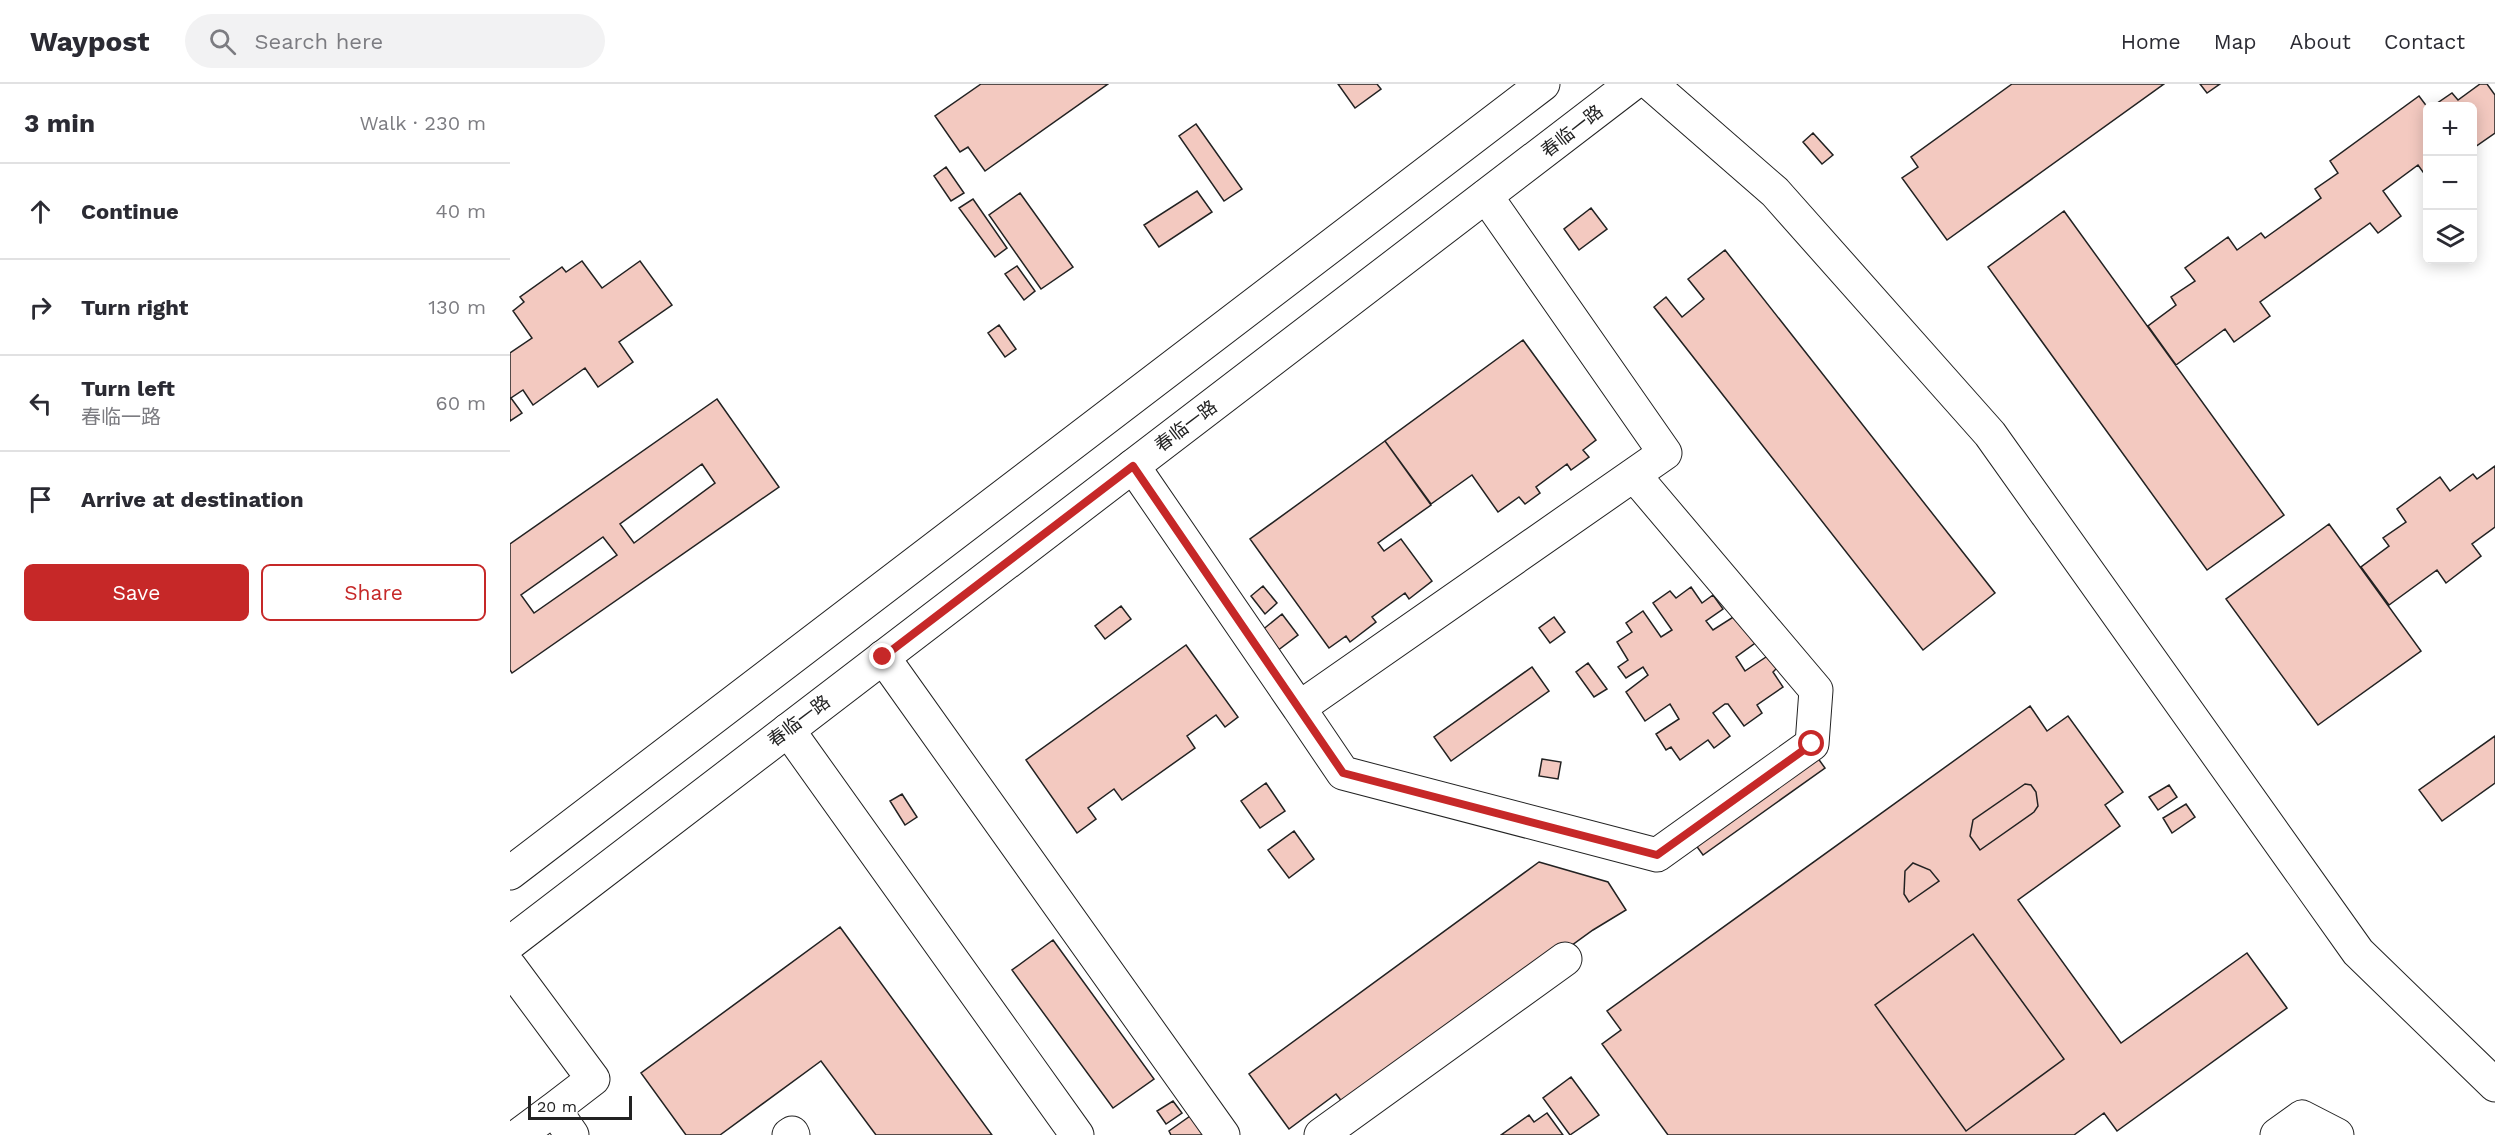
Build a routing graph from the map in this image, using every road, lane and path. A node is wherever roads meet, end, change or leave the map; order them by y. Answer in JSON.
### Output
{"nodes":[{"id":1,"x":1543,"y":84,"type":"edge"},
{"id":2,"x":1632,"y":84,"type":"edge"},
{"id":3,"x":1651,"y":84,"type":"edge"},
{"id":4,"x":1486,"y":196,"type":"junction"},
{"id":5,"x":1133,"y":466,"type":"junction"},
{"id":6,"x":1634,"y":475,"type":"junction"},
{"id":7,"x":883,"y":657,"type":"junction"},
{"id":8,"x":1299,"y":708,"type":"junction"},
{"id":9,"x":788,"y":730,"type":"junction"},
{"id":10,"x":510,"y":873,"type":"edge"},
{"id":11,"x":510,"y":943,"type":"edge"},
{"id":12,"x":1565,"y":959,"type":"dead end"},
{"id":13,"x":510,"y":968,"type":"edge"},
{"id":14,"x":2495,"y":1085,"type":"edge"},
{"id":15,"x":554,"y":1109,"type":"junction"},
{"id":16,"x":519,"y":1135,"type":"edge"},
{"id":17,"x":572,"y":1135,"type":"edge"},
{"id":18,"x":789,"y":1135,"type":"edge"},
{"id":19,"x":794,"y":1135,"type":"edge"},
{"id":20,"x":1077,"y":1135,"type":"edge"},
{"id":21,"x":1223,"y":1135,"type":"edge"},
{"id":22,"x":1321,"y":1135,"type":"edge"},
{"id":23,"x":2277,"y":1135,"type":"edge"},
{"id":24,"x":2337,"y":1135,"type":"edge"}],
"edges":[{"from":1,"to":10,"type":"main road"},
{"from":2,"to":4,"type":"main road","name":"春临一路"},
{"from":3,"to":14,"type":"main road"},
{"from":4,"to":5,"type":"main road","name":"春临一路"},
{"from":4,"to":6,"type":"main road"},
{"from":5,"to":7,"type":"main road","name":"春临一路"},
{"from":5,"to":8,"type":"main road"},
{"from":6,"to":8,"type":"main road"},
{"from":6,"to":8,"type":"main road"},
{"from":7,"to":9,"type":"main road","name":"春临一路"},
{"from":7,"to":21,"type":"main road"},
{"from":9,"to":11,"type":"main road","name":"春临一路"},
{"from":9,"to":20,"type":"main road"},
{"from":12,"to":22,"type":"main road"},
{"from":13,"to":15,"type":"main road"},
{"from":15,"to":16,"type":"main road"},
{"from":15,"to":17,"type":"main road"},
{"from":18,"to":19,"type":"main road"},
{"from":23,"to":24,"type":"main road"}]}
